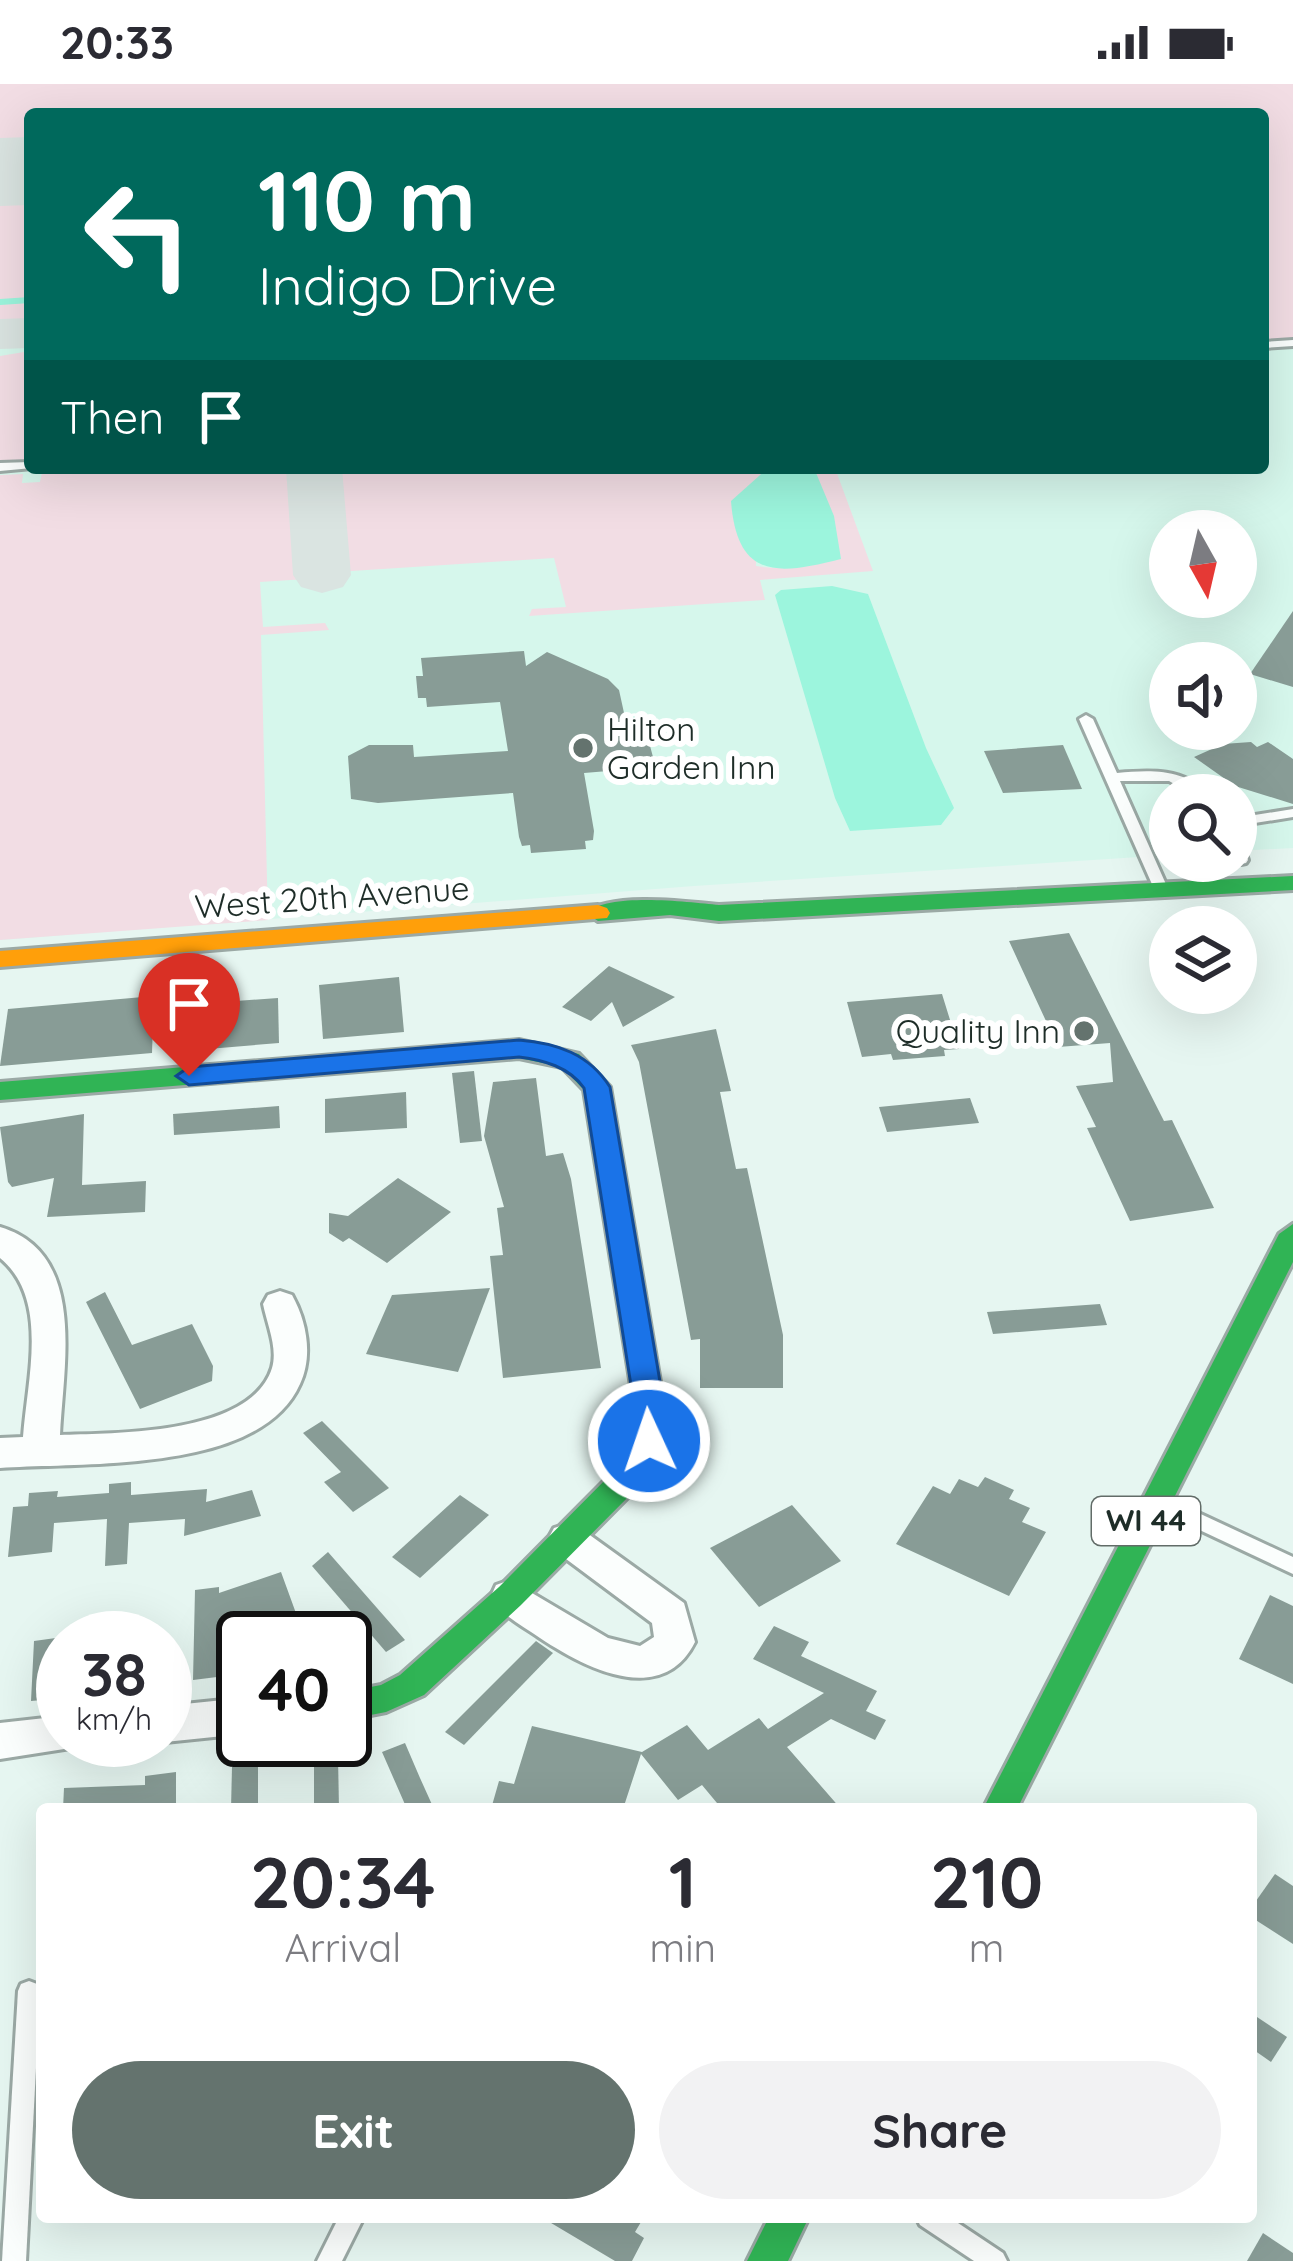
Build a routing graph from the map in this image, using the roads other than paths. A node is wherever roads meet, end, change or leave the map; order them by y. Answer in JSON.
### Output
{"nodes":[{"id":1,"x":1086,"y":719,"type":"dead end"},
{"id":2,"x":1149,"y":775,"type":"edge"},
{"id":3,"x":1112,"y":777,"type":"junction"},
{"id":4,"x":1293,"y":813,"type":"edge"},
{"id":5,"x":1257,"y":819,"type":"edge"},
{"id":6,"x":1257,"y":857,"type":"edge"},
{"id":7,"x":1293,"y":857,"type":"edge"},
{"id":8,"x":1149,"y":862,"type":"edge"},
{"id":9,"x":1149,"y":879,"type":"edge"},
{"id":10,"x":1257,"y":882,"type":"edge"},
{"id":11,"x":1293,"y":883,"type":"edge"},
{"id":12,"x":0,"y":958,"type":"edge"},
{"id":13,"x":0,"y":1091,"type":"edge"},
{"id":14,"x":0,"y":1239,"type":"edge"},
{"id":15,"x":1288,"y":1255,"type":"edge"},
{"id":16,"x":280,"y":1304,"type":"dead end"},
{"id":17,"x":41,"y":1449,"type":"junction"},
{"id":18,"x":0,"y":1453,"type":"edge"},
{"id":19,"x":1156,"y":1502,"type":"junction"},
{"id":20,"x":567,"y":1539,"type":"junction"},
{"id":21,"x":1293,"y":1566,"type":"edge"},
{"id":22,"x":510,"y":1596,"type":"junction"},
{"id":23,"x":372,"y":1701,"type":"edge"},
{"id":24,"x":36,"y":1737,"type":"edge"},
{"id":25,"x":0,"y":1741,"type":"edge"},
{"id":26,"x":1003,"y":1803,"type":"edge"},
{"id":27,"x":29,"y":1991,"type":"dead end"},
{"id":28,"x":349,"y":2223,"type":"edge"},
{"id":29,"x":787,"y":2223,"type":"edge"},
{"id":30,"x":937,"y":2223,"type":"edge"},
{"id":31,"x":14,"y":2261,"type":"edge"},
{"id":32,"x":329,"y":2261,"type":"edge"},
{"id":33,"x":767,"y":2261,"type":"edge"},
{"id":34,"x":995,"y":2261,"type":"edge"}],
"edges":[{"from":1,"to":3,"type":"lane"},
{"from":2,"to":3,"type":"lane"},
{"from":3,"to":8,"type":"lane"},
{"from":4,"to":5,"type":"lane"},
{"from":6,"to":7,"type":"main road","name":"West 20th Avenue"},
{"from":9,"to":12,"type":"main road","name":"West 20th Avenue"},
{"from":10,"to":11,"type":"main road","name":"West 20th Avenue"},
{"from":13,"to":20,"type":"main road"},
{"from":14,"to":17,"type":"street"},
{"from":15,"to":19,"type":"main road","number":"WI 44"},
{"from":16,"to":17,"type":"street"},
{"from":17,"to":18,"type":"street"},
{"from":19,"to":21,"type":"lane"},
{"from":19,"to":26,"type":"main road","number":"WI 44"},
{"from":20,"to":22,"type":"main road"},
{"from":20,"to":22,"type":"street"},
{"from":22,"to":23,"type":"main road"},
{"from":24,"to":25,"type":"street"},
{"from":27,"to":31,"type":"lane"},
{"from":28,"to":32,"type":"lane"},
{"from":29,"to":33,"type":"main road"},
{"from":30,"to":34,"type":"lane"}]}
